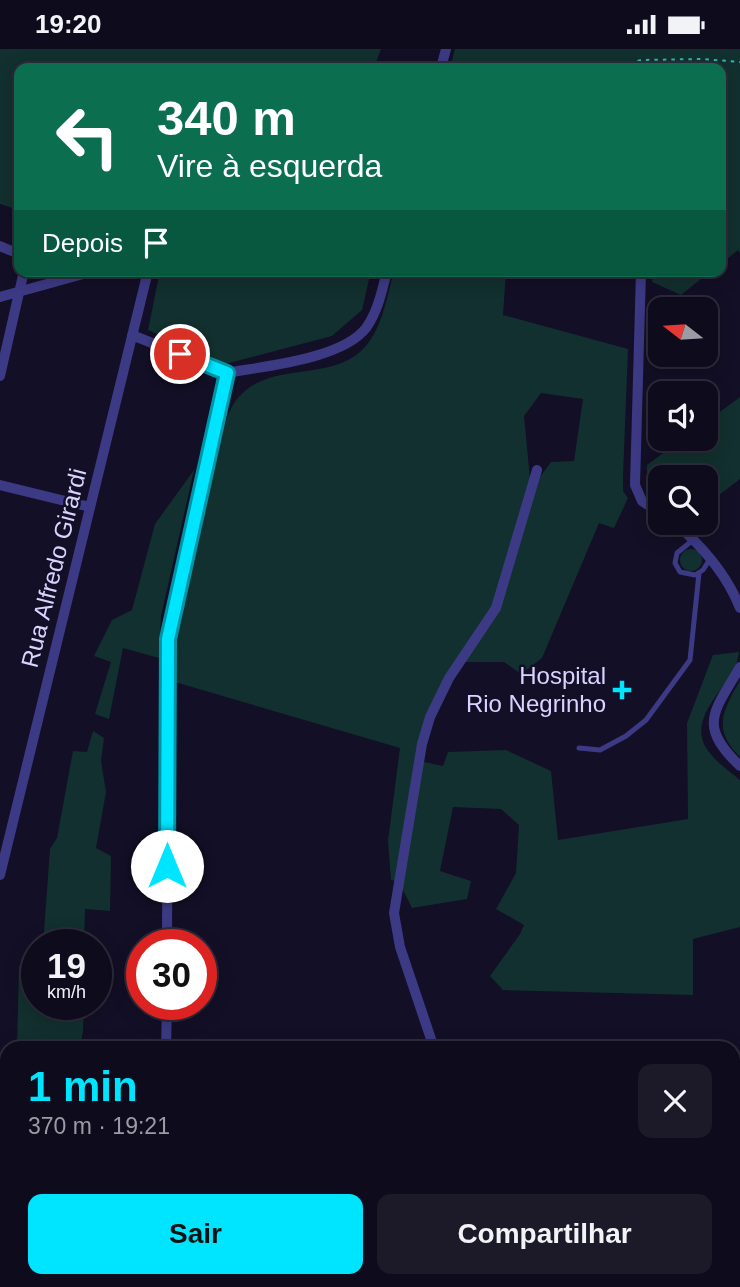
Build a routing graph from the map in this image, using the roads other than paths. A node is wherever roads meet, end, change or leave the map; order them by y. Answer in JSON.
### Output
{"nodes":[{"id":1,"x":23,"y":277,"type":"edge"},
{"id":2,"x":73,"y":277,"type":"edge"},
{"id":3,"x":146,"y":277,"type":"edge"},
{"id":4,"x":385,"y":277,"type":"edge"},
{"id":5,"x":641,"y":277,"type":"edge"},
{"id":6,"x":19,"y":292,"type":"junction"},
{"id":7,"x":0,"y":297,"type":"edge"},
{"id":8,"x":132,"y":335,"type":"junction"},
{"id":9,"x":227,"y":373,"type":"junction"},
{"id":10,"x":0,"y":376,"type":"edge"},
{"id":11,"x":537,"y":470,"type":"dead end"},
{"id":12,"x":0,"y":485,"type":"edge"},
{"id":13,"x":648,"y":505,"type":"edge"},
{"id":14,"x":90,"y":507,"type":"junction"},
{"id":15,"x":688,"y":535,"type":"edge"},
{"id":16,"x":693,"y":540,"type":"junction"},
{"id":17,"x":710,"y":559,"type":"junction"},
{"id":18,"x":699,"y":573,"type":"junction"},
{"id":19,"x":740,"y":608,"type":"edge"},
{"id":20,"x":740,"y":667,"type":"edge"},
{"id":21,"x":579,"y":748,"type":"dead end"},
{"id":22,"x":740,"y":766,"type":"edge"},
{"id":23,"x":0,"y":875,"type":"edge"},
{"id":24,"x":167,"y":929,"type":"edge"},
{"id":25,"x":167,"y":1020,"type":"edge"},
{"id":26,"x":166,"y":1041,"type":"edge"},
{"id":27,"x":432,"y":1041,"type":"edge"}],
"edges":[{"from":1,"to":6,"type":"street"},
{"from":2,"to":6,"type":"street"},
{"from":3,"to":8,"type":"street","name":"Rua Alfredo Girardi"},
{"from":4,"to":9,"type":"street"},
{"from":5,"to":13,"type":"street"},
{"from":6,"to":7,"type":"street"},
{"from":6,"to":10,"type":"street"},
{"from":8,"to":9,"type":"street"},
{"from":8,"to":14,"type":"street","name":"Rua Alfredo Girardi"},
{"from":9,"to":24,"type":"street"},
{"from":11,"to":27,"type":"street"},
{"from":12,"to":14,"type":"street"},
{"from":14,"to":23,"type":"street","name":"Rua Alfredo Girardi"},
{"from":15,"to":16,"type":"street"},
{"from":16,"to":17,"type":"street"},
{"from":16,"to":18,"type":"lane"},
{"from":17,"to":18,"type":"lane"},
{"from":17,"to":19,"type":"street"},
{"from":18,"to":21,"type":"lane"},
{"from":20,"to":22,"type":"street"},
{"from":25,"to":26,"type":"street"}]}
